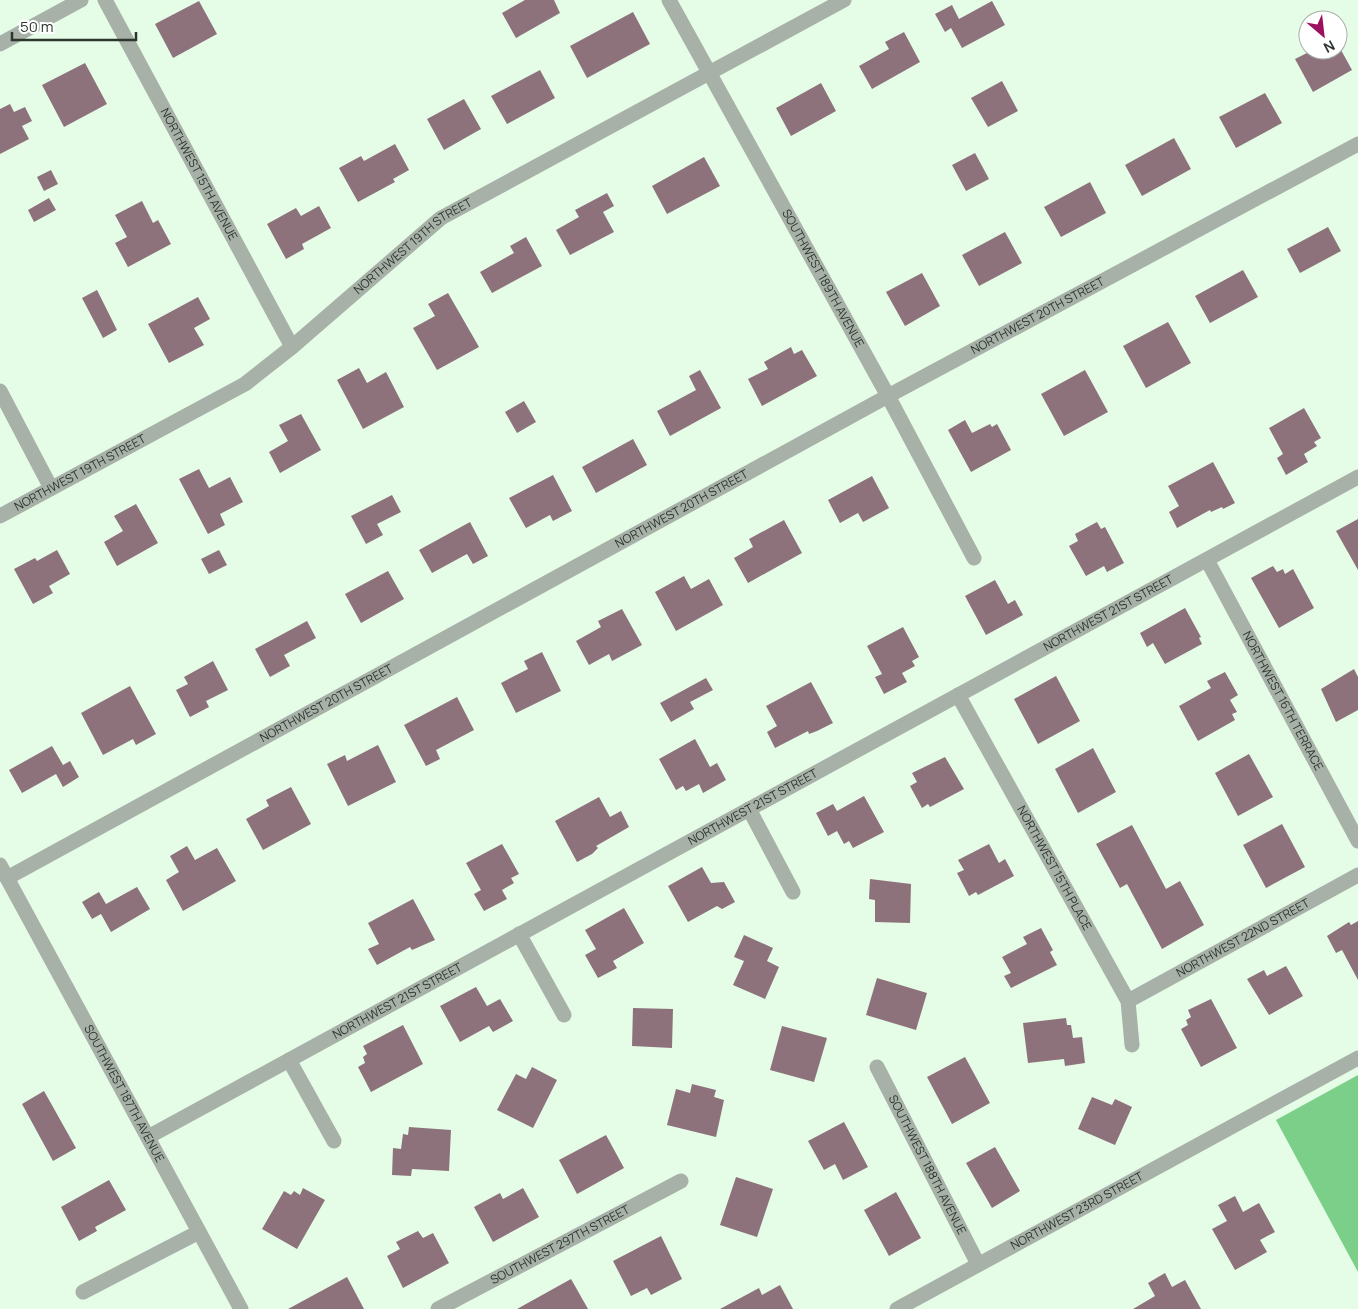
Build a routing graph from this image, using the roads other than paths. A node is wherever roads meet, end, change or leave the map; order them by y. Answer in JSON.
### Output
{"nodes":[{"id":1,"x":81,"y":0,"type":"edge"},
{"id":2,"x":105,"y":0,"type":"edge"},
{"id":3,"x":669,"y":0,"type":"edge"},
{"id":4,"x":844,"y":0,"type":"edge"},
{"id":5,"x":0,"y":44,"type":"edge"},
{"id":6,"x":709,"y":73,"type":"junction"},
{"id":7,"x":1358,"y":144,"type":"edge"},
{"id":8,"x":292,"y":347,"type":"junction"},
{"id":9,"x":0,"y":391,"type":"edge"},
{"id":10,"x":888,"y":396,"type":"junction"},
{"id":11,"x":1358,"y":477,"type":"edge"},
{"id":12,"x":51,"y":488,"type":"junction"},
{"id":13,"x":0,"y":516,"type":"edge"},
{"id":14,"x":974,"y":558,"type":"dead end"},
{"id":15,"x":1207,"y":560,"type":"junction"},
{"id":16,"x":958,"y":696,"type":"junction"},
{"id":17,"x":749,"y":809,"type":"junction"},
{"id":18,"x":1358,"y":841,"type":"edge"},
{"id":19,"x":4,"y":872,"type":"edge"},
{"id":20,"x":1358,"y":875,"type":"edge"},
{"id":21,"x":794,"y":892,"type":"dead end"},
{"id":22,"x":519,"y":934,"type":"junction"},
{"id":23,"x":1128,"y":1002,"type":"junction"},
{"id":24,"x":564,"y":1015,"type":"dead end"},
{"id":25,"x":1132,"y":1045,"type":"dead end"},
{"id":26,"x":1358,"y":1058,"type":"edge"},
{"id":27,"x":289,"y":1060,"type":"junction"},
{"id":28,"x":877,"y":1067,"type":"dead end"},
{"id":29,"x":148,"y":1137,"type":"junction"},
{"id":30,"x":334,"y":1141,"type":"dead end"},
{"id":31,"x":681,"y":1181,"type":"dead end"},
{"id":32,"x":199,"y":1232,"type":"junction"},
{"id":33,"x":978,"y":1264,"type":"junction"},
{"id":34,"x":83,"y":1292,"type":"dead end"},
{"id":35,"x":240,"y":1309,"type":"edge"},
{"id":36,"x":438,"y":1309,"type":"edge"},
{"id":37,"x":897,"y":1309,"type":"edge"}],
"edges":[{"from":1,"to":5,"type":"street"},
{"from":2,"to":8,"type":"street","name":"NORTHWEST 15TH AVENUE"},
{"from":3,"to":6,"type":"street","name":"SOUTHWEST 189TH AVENUE"},
{"from":4,"to":6,"type":"street","name":"NORTHWEST 19TH STREET"},
{"from":6,"to":8,"type":"street","name":"NORTHWEST 19TH STREET"},
{"from":6,"to":10,"type":"street","name":"SOUTHWEST 189TH AVENUE"},
{"from":7,"to":10,"type":"street","name":"NORTHWEST 20TH STREET"},
{"from":8,"to":12,"type":"street","name":"NORTHWEST 19TH STREET"},
{"from":9,"to":12,"type":"street"},
{"from":10,"to":14,"type":"street","name":"SOUTHWEST 189TH AVENUE"},
{"from":10,"to":19,"type":"street","name":"NORTHWEST 20TH STREET"},
{"from":11,"to":15,"type":"street","name":"NORTHWEST 21ST STREET"},
{"from":12,"to":13,"type":"street","name":"NORTHWEST 19TH STREET"},
{"from":15,"to":16,"type":"street","name":"NORTHWEST 21ST STREET"},
{"from":15,"to":18,"type":"street","name":"NORTHWEST 16TH TERRACE"},
{"from":16,"to":17,"type":"street","name":"NORTHWEST 21ST STREET"},
{"from":16,"to":23,"type":"street","name":"NORTHWEST 15TH PLACE"},
{"from":17,"to":21,"type":"street"},
{"from":17,"to":22,"type":"street","name":"NORTHWEST 21ST STREET"},
{"from":19,"to":29,"type":"street","name":"SOUTHWEST 187TH AVENUE"},
{"from":20,"to":23,"type":"street","name":"NORTHWEST 22ND STREET"},
{"from":22,"to":24,"type":"street"},
{"from":22,"to":27,"type":"street","name":"NORTHWEST 21ST STREET"},
{"from":23,"to":25,"type":"street","name":"NORTHWEST 15TH PLACE"},
{"from":26,"to":33,"type":"street","name":"NORTHWEST 23RD STREET"},
{"from":27,"to":29,"type":"street","name":"NORTHWEST 21ST STREET"},
{"from":27,"to":30,"type":"street"},
{"from":28,"to":33,"type":"street","name":"SOUTHWEST 188TH AVENUE"},
{"from":29,"to":32,"type":"street","name":"SOUTHWEST 187TH AVENUE"},
{"from":31,"to":36,"type":"street","name":"SOUTHWEST 297TH STREET"},
{"from":32,"to":34,"type":"street"},
{"from":32,"to":35,"type":"street","name":"SOUTHWEST 187TH AVENUE"},
{"from":33,"to":37,"type":"street","name":"NORTHWEST 23RD STREET"}]}
